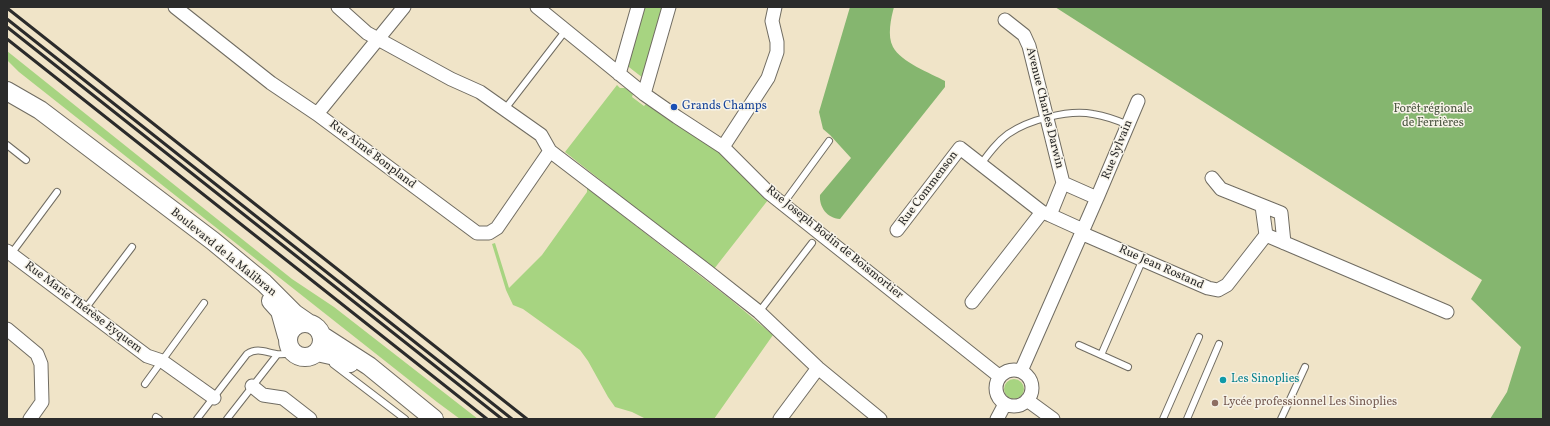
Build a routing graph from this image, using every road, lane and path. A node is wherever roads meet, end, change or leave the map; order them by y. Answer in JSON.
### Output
{"nodes":[{"id":1,"x":175,"y":7,"type":"edge"},
{"id":2,"x":338,"y":7,"type":"edge"},
{"id":3,"x":404,"y":7,"type":"edge"},
{"id":4,"x":537,"y":7,"type":"edge"},
{"id":5,"x":638,"y":7,"type":"edge"},
{"id":6,"x":669,"y":7,"type":"edge"},
{"id":7,"x":775,"y":7,"type":"edge"},
{"id":8,"x":1005,"y":20,"type":"dead end"},
{"id":9,"x":566,"y":30,"type":"junction"},
{"id":10,"x":378,"y":39,"type":"junction"},
{"id":11,"x":619,"y":74,"type":"junction"},
{"id":12,"x":7,"y":91,"type":"edge"},
{"id":13,"x":644,"y":94,"type":"junction"},
{"id":14,"x":1138,"y":101,"type":"dead end"},
{"id":15,"x":505,"y":109,"type":"junction"},
{"id":16,"x":317,"y":114,"type":"junction"},
{"id":17,"x":1048,"y":118,"type":"junction"},
{"id":18,"x":1128,"y":124,"type":"junction"},
{"id":19,"x":829,"y":141,"type":"dead end"},
{"id":20,"x":7,"y":145,"type":"edge"},
{"id":21,"x":723,"y":146,"type":"junction"},
{"id":22,"x":550,"y":152,"type":"junction"},
{"id":23,"x":26,"y":160,"type":"dead end"},
{"id":24,"x":981,"y":164,"type":"junction"},
{"id":25,"x":1212,"y":178,"type":"dead end"},
{"id":26,"x":1063,"y":183,"type":"junction"},
{"id":27,"x":137,"y":185,"type":"junction"},
{"id":28,"x":57,"y":192,"type":"dead end"},
{"id":29,"x":1097,"y":198,"type":"junction"},
{"id":30,"x":783,"y":204,"type":"junction"},
{"id":31,"x":1262,"y":206,"type":"junction"},
{"id":32,"x":1046,"y":213,"type":"junction"},
{"id":33,"x":897,"y":230,"type":"dead end"},
{"id":34,"x":1082,"y":231,"type":"junction"},
{"id":35,"x":1266,"y":235,"type":"junction"},
{"id":36,"x":812,"y":243,"type":"dead end"},
{"id":37,"x":1284,"y":243,"type":"junction"},
{"id":38,"x":132,"y":247,"type":"dead end"},
{"id":39,"x":9,"y":253,"type":"edge"},
{"id":40,"x":1143,"y":259,"type":"junction"},
{"id":41,"x":972,"y":302,"type":"dead end"},
{"id":42,"x":204,"y":303,"type":"dead end"},
{"id":43,"x":85,"y":309,"type":"junction"},
{"id":44,"x":759,"y":312,"type":"junction"},
{"id":45,"x":1447,"y":312,"type":"dead end"},
{"id":46,"x":308,"y":323,"type":"junction"},
{"id":47,"x":7,"y":328,"type":"edge"},
{"id":48,"x":321,"y":335,"type":"junction"},
{"id":49,"x":1199,"y":337,"type":"dead end"},
{"id":50,"x":1219,"y":344,"type":"dead end"},
{"id":51,"x":1079,"y":345,"type":"dead end"},
{"id":52,"x":285,"y":348,"type":"junction"},
{"id":53,"x":317,"y":352,"type":"junction"},
{"id":54,"x":1101,"y":355,"type":"junction"},
{"id":55,"x":162,"y":361,"type":"junction"},
{"id":56,"x":1128,"y":367,"type":"dead end"},
{"id":57,"x":1305,"y":367,"type":"dead end"},
{"id":58,"x":818,"y":368,"type":"junction"},
{"id":59,"x":1021,"y":371,"type":"junction"},
{"id":60,"x":999,"y":376,"type":"junction"},
{"id":61,"x":145,"y":384,"type":"dead end"},
{"id":62,"x":252,"y":386,"type":"junction"},
{"id":63,"x":214,"y":398,"type":"junction"},
{"id":64,"x":1027,"y":400,"type":"junction"},
{"id":65,"x":1005,"y":404,"type":"junction"},
{"id":66,"x":30,"y":419,"type":"edge"},
{"id":67,"x":198,"y":419,"type":"edge"},
{"id":68,"x":227,"y":419,"type":"edge"},
{"id":69,"x":310,"y":419,"type":"edge"},
{"id":70,"x":405,"y":419,"type":"edge"},
{"id":71,"x":416,"y":419,"type":"edge"},
{"id":72,"x":434,"y":419,"type":"edge"},
{"id":73,"x":780,"y":419,"type":"edge"},
{"id":74,"x":880,"y":419,"type":"edge"},
{"id":75,"x":997,"y":419,"type":"edge"},
{"id":76,"x":1053,"y":419,"type":"edge"},
{"id":77,"x":1164,"y":419,"type":"edge"},
{"id":78,"x":1187,"y":419,"type":"edge"},
{"id":79,"x":1281,"y":419,"type":"edge"}],
"edges":[{"from":1,"to":16,"type":"street","name":"Rue Aimé Bonpland"},
{"from":2,"to":10,"type":"street"},
{"from":3,"to":10,"type":"street"},
{"from":4,"to":9,"type":"street","name":"Rue Joseph Bodin de Boismortier"},
{"from":5,"to":11,"type":"street"},
{"from":6,"to":13,"type":"street"},
{"from":7,"to":21,"type":"street"},
{"from":8,"to":17,"type":"street","name":"Avenue Charles Darwin"},
{"from":9,"to":11,"type":"street","name":"Rue Joseph Bodin de Boismortier"},
{"from":9,"to":15,"type":"lane"},
{"from":10,"to":15,"type":"street"},
{"from":10,"to":16,"type":"street"},
{"from":11,"to":13,"type":"street","name":"Rue Joseph Bodin de Boismortier"},
{"from":12,"to":27,"type":"main road","name":"Boulevard de la Malibran"},
{"from":13,"to":21,"type":"street","name":"Rue Joseph Bodin de Boismortier"},
{"from":14,"to":18,"type":"street","name":"Rue Sylvain"},
{"from":15,"to":22,"type":"street"},
{"from":16,"to":22,"type":"street","name":"Rue Aimé Bonpland"},
{"from":17,"to":18,"type":"lane"},
{"from":17,"to":24,"type":"lane"},
{"from":17,"to":26,"type":"street","name":"Avenue Charles Darwin"},
{"from":18,"to":29,"type":"street","name":"Rue Sylvain"},
{"from":19,"to":30,"type":"lane"},
{"from":20,"to":23,"type":"lane"},
{"from":21,"to":30,"type":"street","name":"Rue Joseph Bodin de Boismortier"},
{"from":22,"to":44,"type":"street"},
{"from":24,"to":32,"type":"street"},
{"from":24,"to":33,"type":"street","name":"Rue Commenson"},
{"from":25,"to":31,"type":"street"},
{"from":26,"to":29,"type":"street","name":"Avenue Charles Darwin"},
{"from":26,"to":32,"type":"street","name":"Avenue Charles Darwin"},
{"from":27,"to":46,"type":"main road","name":"Boulevard de la Malibran"},
{"from":27,"to":52,"type":"main road","name":"Boulevard de la Malibran"},
{"from":28,"to":39,"type":"lane"},
{"from":29,"to":34,"type":"street"},
{"from":30,"to":60,"type":"street","name":"Rue Joseph Bodin de Boismortier"},
{"from":31,"to":35,"type":"street"},
{"from":31,"to":37,"type":"street"},
{"from":32,"to":34,"type":"street"},
{"from":32,"to":41,"type":"street","name":"Avenue Charles Darwin"},
{"from":34,"to":40,"type":"street","name":"Rue Jean Rostand"},
{"from":34,"to":59,"type":"street"},
{"from":35,"to":37,"type":"street"},
{"from":35,"to":40,"type":"street","name":"Rue Jean Rostand"},
{"from":36,"to":44,"type":"lane"},
{"from":37,"to":45,"type":"street"},
{"from":38,"to":43,"type":"lane"},
{"from":39,"to":43,"type":"street","name":"Rue Marie Thérèse Eyquem"},
{"from":40,"to":54,"type":"lane"},
{"from":42,"to":55,"type":"lane"},
{"from":43,"to":55,"type":"street","name":"Rue Marie Thérèse Eyquem"},
{"from":44,"to":58,"type":"street"},
{"from":46,"to":48,"type":"main road"},
{"from":46,"to":52,"type":"main road"},
{"from":47,"to":66,"type":"street"},
{"from":48,"to":53,"type":"main road"},
{"from":48,"to":72,"type":"main road"},
{"from":49,"to":77,"type":"lane"},
{"from":50,"to":78,"type":"lane"},
{"from":51,"to":54,"type":"lane"},
{"from":52,"to":53,"type":"main road"},
{"from":52,"to":62,"type":"lane"},
{"from":52,"to":63,"type":"lane"},
{"from":53,"to":70,"type":"lane"},
{"from":53,"to":71,"type":"main road"},
{"from":54,"to":56,"type":"lane"},
{"from":55,"to":61,"type":"lane"},
{"from":55,"to":63,"type":"street","name":"Rue Marie Thérèse Eyquem"},
{"from":57,"to":79,"type":"lane"},
{"from":58,"to":73,"type":"street"},
{"from":58,"to":74,"type":"street"},
{"from":59,"to":60,"type":"street"},
{"from":59,"to":64,"type":"street"},
{"from":60,"to":65,"type":"street"},
{"from":62,"to":68,"type":"lane"},
{"from":62,"to":69,"type":"street"},
{"from":63,"to":67,"type":"lane"},
{"from":64,"to":65,"type":"street"},
{"from":64,"to":76,"type":"street"},
{"from":65,"to":75,"type":"street"}]}
